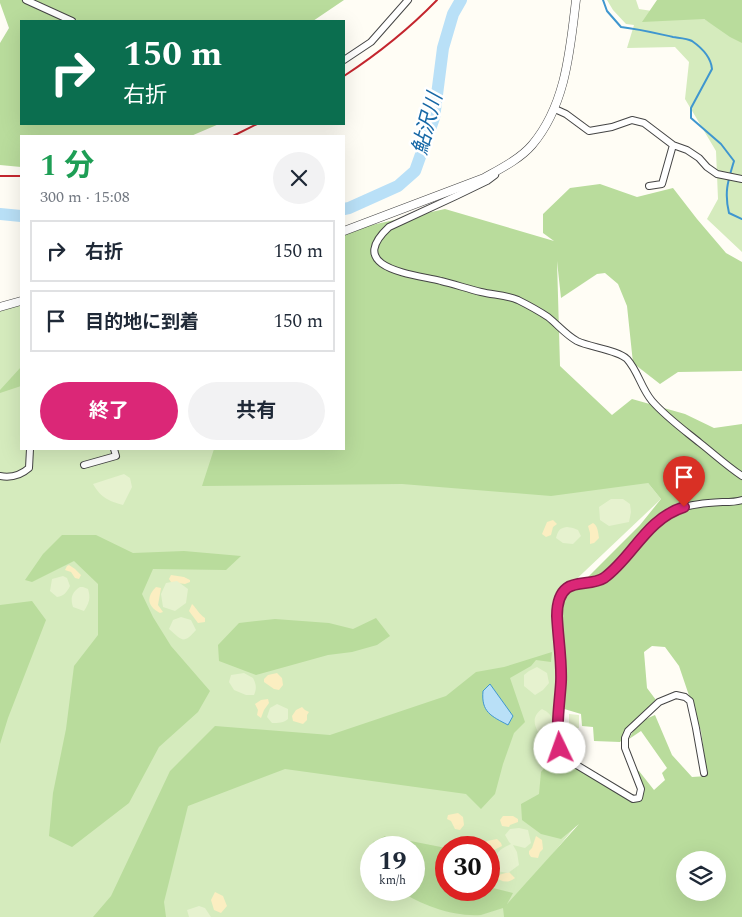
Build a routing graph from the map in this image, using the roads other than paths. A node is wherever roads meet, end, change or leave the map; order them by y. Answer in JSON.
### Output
{"nodes":[{"id":1,"x":26,"y":0,"type":"edge"},
{"id":2,"x":408,"y":0,"type":"edge"},
{"id":3,"x":576,"y":0,"type":"edge"},
{"id":4,"x":70,"y":20,"type":"edge"},
{"id":5,"x":345,"y":59,"type":"edge"},
{"id":6,"x":555,"y":109,"type":"junction"},
{"id":7,"x":673,"y":145,"type":"junction"},
{"id":8,"x":505,"y":166,"type":"junction"},
{"id":9,"x":742,"y":179,"type":"edge"},
{"id":10,"x":649,"y":186,"type":"dead end"},
{"id":11,"x":345,"y":231,"type":"edge"},
{"id":12,"x":20,"y":301,"type":"edge"},
{"id":13,"x":0,"y":307,"type":"edge"},
{"id":14,"x":30,"y":450,"type":"edge"},
{"id":15,"x":114,"y":450,"type":"edge"},
{"id":16,"x":84,"y":465,"type":"dead end"},
{"id":17,"x":0,"y":476,"type":"edge"},
{"id":18,"x":742,"y":476,"type":"edge"},
{"id":19,"x":742,"y":500,"type":"edge"},
{"id":20,"x":704,"y":773,"type":"dead end"}],
"edges":[{"from":1,"to":4,"type":"street"},
{"from":2,"to":5,"type":"street"},
{"from":3,"to":6,"type":"street"},
{"from":6,"to":7,"type":"street"},
{"from":6,"to":8,"type":"street"},
{"from":7,"to":9,"type":"street"},
{"from":7,"to":10,"type":"street"},
{"from":8,"to":11,"type":"street"},
{"from":8,"to":18,"type":"street"},
{"from":12,"to":13,"type":"street"},
{"from":14,"to":17,"type":"street"},
{"from":15,"to":16,"type":"street"},
{"from":19,"to":20,"type":"street"}]}
